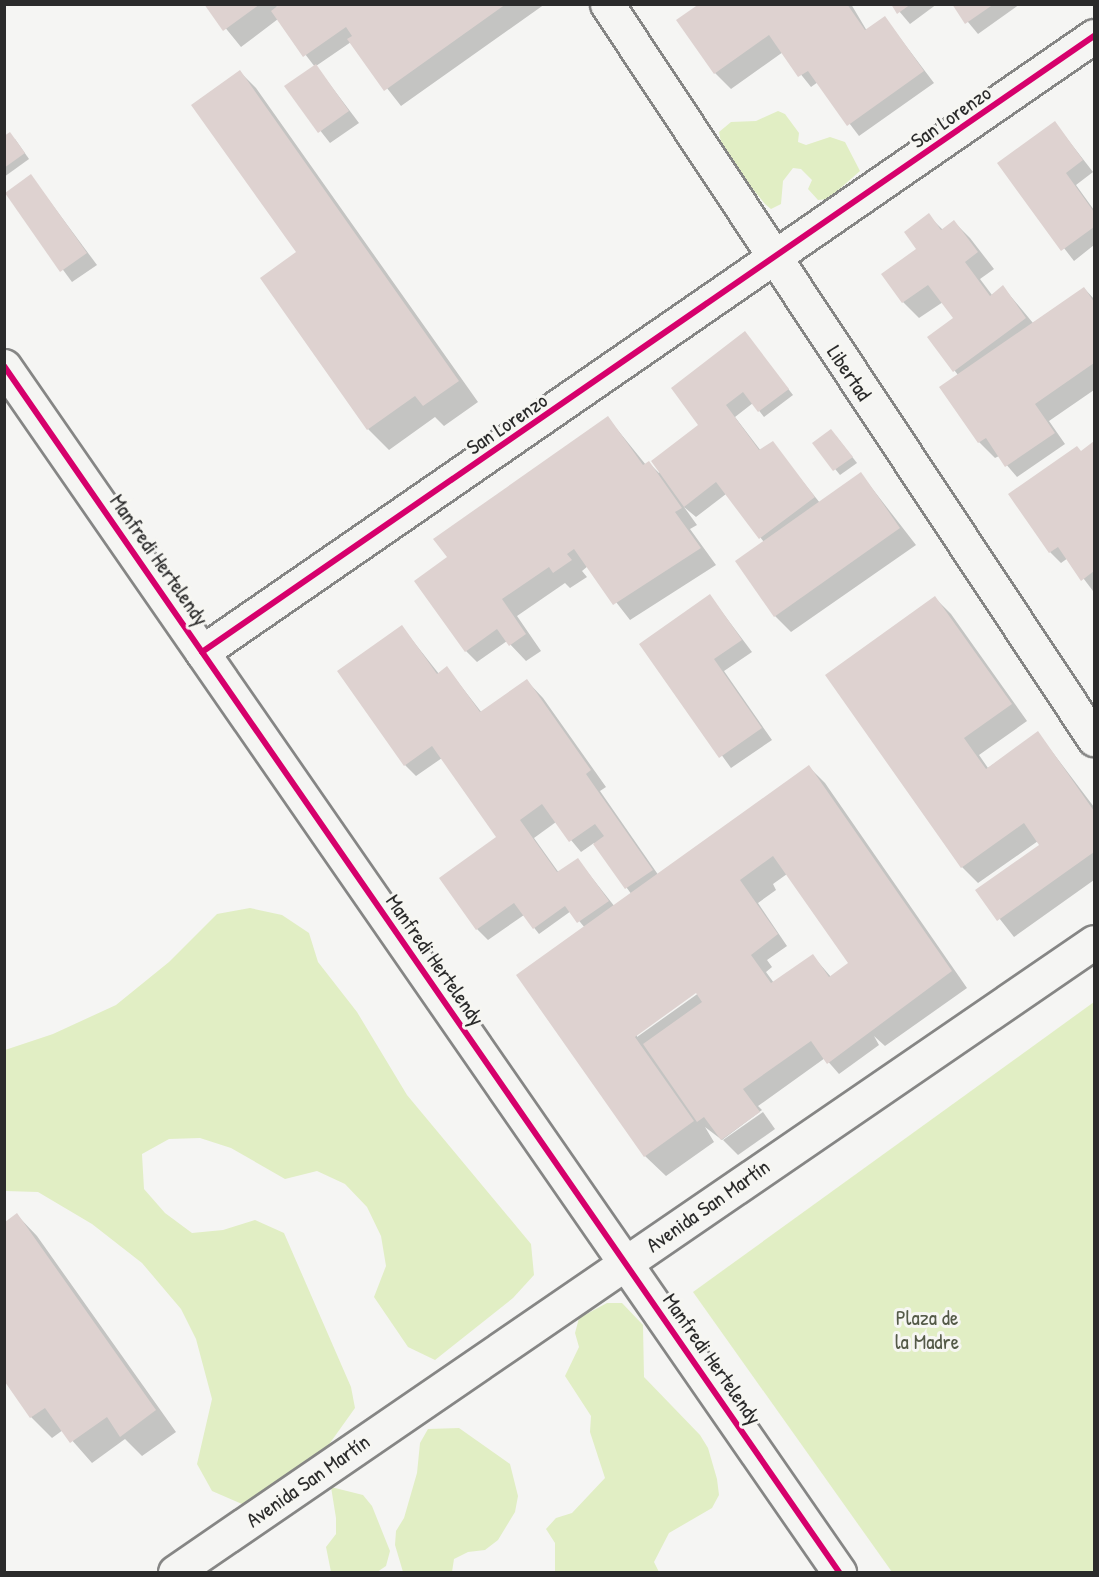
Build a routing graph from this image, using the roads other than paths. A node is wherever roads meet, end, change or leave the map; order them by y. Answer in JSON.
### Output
{"nodes":[{"id":1,"x":607,"y":4,"type":"edge"},
{"id":2,"x":1095,"y":36,"type":"edge"},
{"id":3,"x":774,"y":261,"type":"junction"},
{"id":4,"x":4,"y":366,"type":"edge"},
{"id":5,"x":202,"y":652,"type":"junction"},
{"id":6,"x":1095,"y":739,"type":"edge"},
{"id":7,"x":1095,"y":942,"type":"edge"},
{"id":8,"x":625,"y":1263,"type":"junction"},
{"id":9,"x":175,"y":1572,"type":"edge"},
{"id":10,"x":839,"y":1572,"type":"edge"}],
"edges":[{"from":1,"to":3,"type":"street","name":"Libertad"},
{"from":2,"to":3,"type":"street","name":"San Lorenzo"},
{"from":3,"to":5,"type":"street","name":"San Lorenzo"},
{"from":3,"to":6,"type":"street","name":"Libertad"},
{"from":4,"to":5,"type":"street","name":"Manfredi Hertelendy"},
{"from":5,"to":8,"type":"street","name":"Manfredi Hertelendy"},
{"from":7,"to":8,"type":"street","name":"Avenida San Martín"},
{"from":8,"to":9,"type":"street","name":"Avenida San Martín"},
{"from":8,"to":10,"type":"street","name":"Manfredi Hertelendy"}]}
